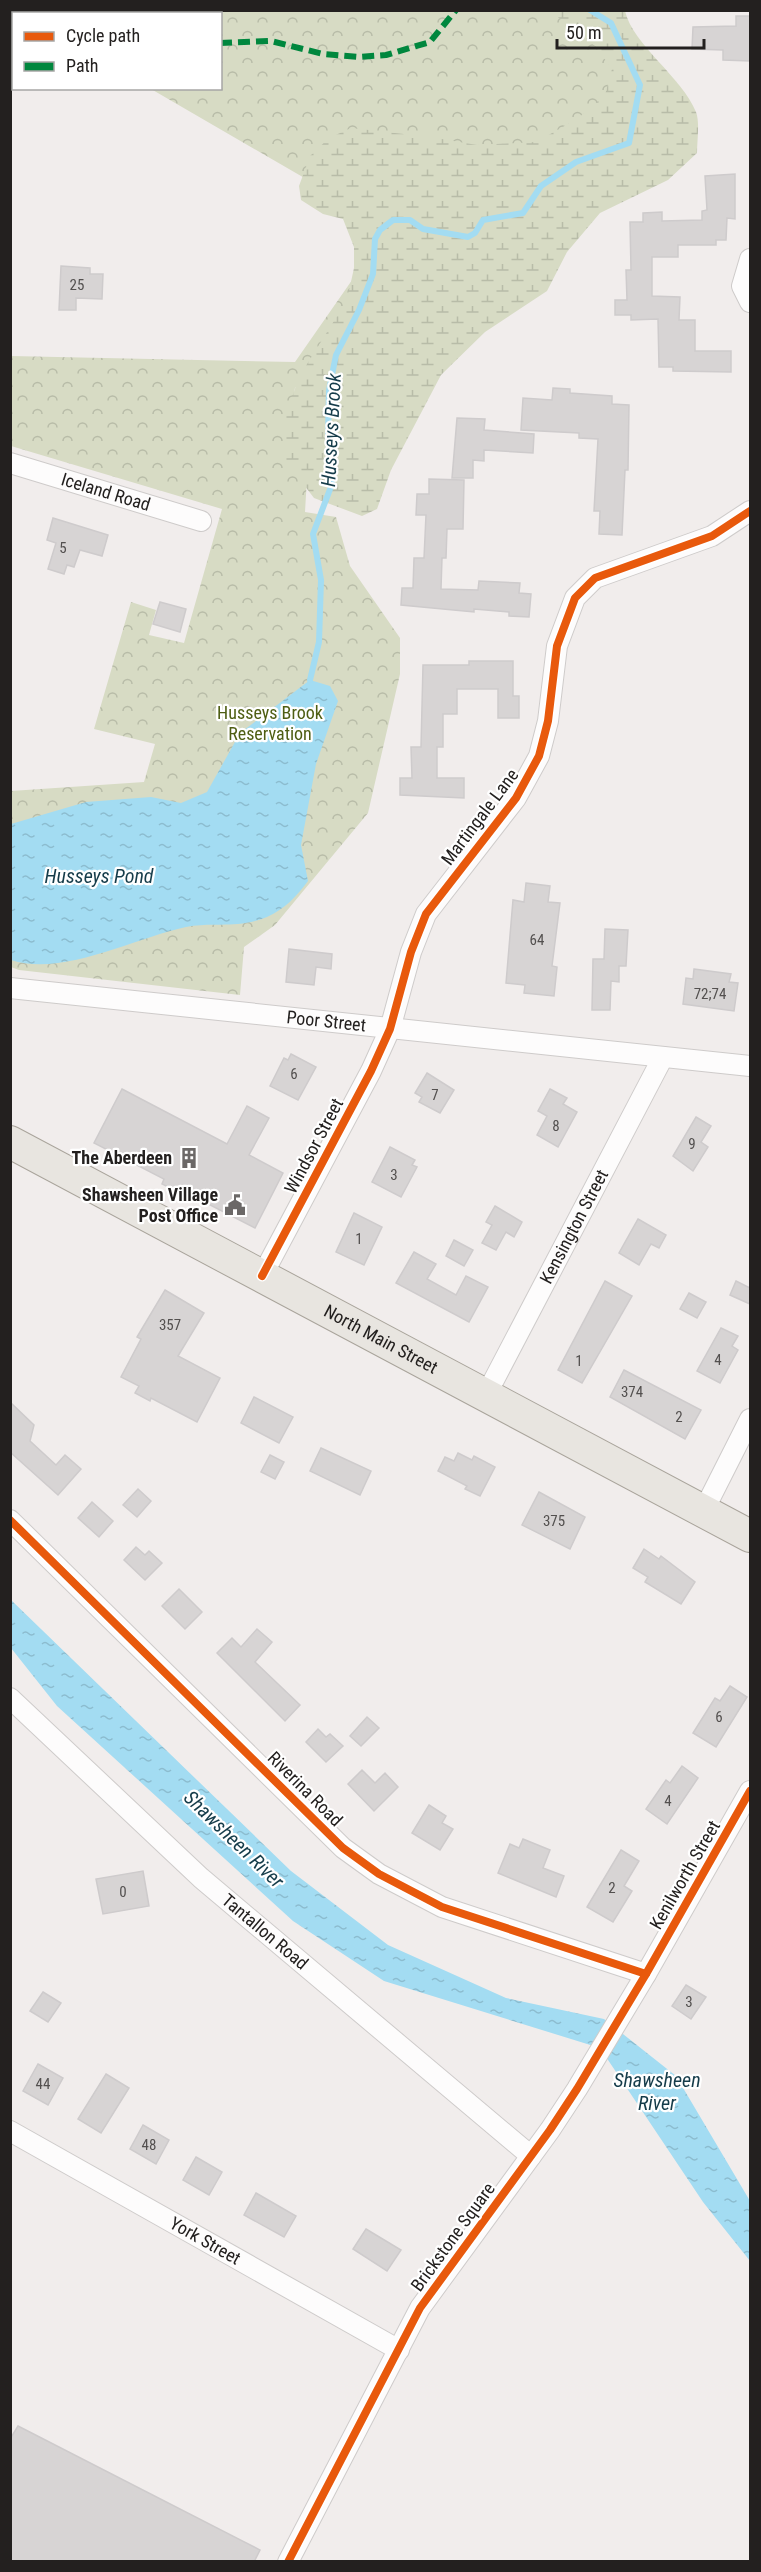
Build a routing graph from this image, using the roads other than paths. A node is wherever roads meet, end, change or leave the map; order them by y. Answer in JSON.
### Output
{"nodes":[{"id":1,"x":750,"y":259,"type":"edge"},
{"id":2,"x":750,"y":302,"type":"edge"},
{"id":3,"x":10,"y":463,"type":"edge"},
{"id":4,"x":750,"y":511,"type":"edge"},
{"id":5,"x":201,"y":521,"type":"dead end"},
{"id":6,"x":10,"y":988,"type":"edge"},
{"id":7,"x":390,"y":1029,"type":"junction"},
{"id":8,"x":663,"y":1057,"type":"junction"},
{"id":9,"x":750,"y":1066,"type":"edge"},
{"id":10,"x":10,"y":1142,"type":"edge"},
{"id":11,"x":262,"y":1276,"type":"junction"},
{"id":12,"x":486,"y":1395,"type":"junction"},
{"id":13,"x":750,"y":1419,"type":"edge"},
{"id":14,"x":703,"y":1512,"type":"junction"},
{"id":15,"x":10,"y":1520,"type":"edge"},
{"id":16,"x":750,"y":1536,"type":"edge"},
{"id":17,"x":750,"y":1545,"type":"edge"},
{"id":18,"x":10,"y":1698,"type":"edge"},
{"id":19,"x":750,"y":1791,"type":"edge"},
{"id":20,"x":646,"y":1974,"type":"junction"},
{"id":21,"x":10,"y":2131,"type":"edge"},
{"id":22,"x":531,"y":2156,"type":"junction"},
{"id":23,"x":399,"y":2350,"type":"junction"},
{"id":24,"x":288,"y":2562,"type":"edge"}],
"edges":[{"from":1,"to":2,"type":"street"},
{"from":3,"to":5,"type":"street","name":"Iceland Road"},
{"from":4,"to":7,"type":"street","name":"Martingale Lane"},
{"from":6,"to":7,"type":"street","name":"Poor Street"},
{"from":7,"to":8,"type":"street","name":"Poor Street"},
{"from":7,"to":11,"type":"street","name":"Windsor Street"},
{"from":8,"to":9,"type":"street","name":"Poor Street"},
{"from":8,"to":12,"type":"street","name":"Kensington Street"},
{"from":10,"to":11,"type":"main road","name":"North Main Street"},
{"from":11,"to":12,"type":"main road","name":"North Main Street"},
{"from":12,"to":14,"type":"main road","name":"North Main Street"},
{"from":13,"to":14,"type":"street"},
{"from":14,"to":16,"type":"main road","name":"North Main Street"},
{"from":14,"to":17,"type":"main road"},
{"from":15,"to":20,"type":"street","name":"Riverina Road"},
{"from":18,"to":22,"type":"street","name":"Tantallon Road"},
{"from":19,"to":20,"type":"street","name":"Kenilworth Street"},
{"from":20,"to":22,"type":"street","name":"Brickstone Square"},
{"from":21,"to":23,"type":"street","name":"York Street"},
{"from":22,"to":23,"type":"street","name":"Brickstone Square"},
{"from":23,"to":24,"type":"street","name":"Brickstone Square"}]}
